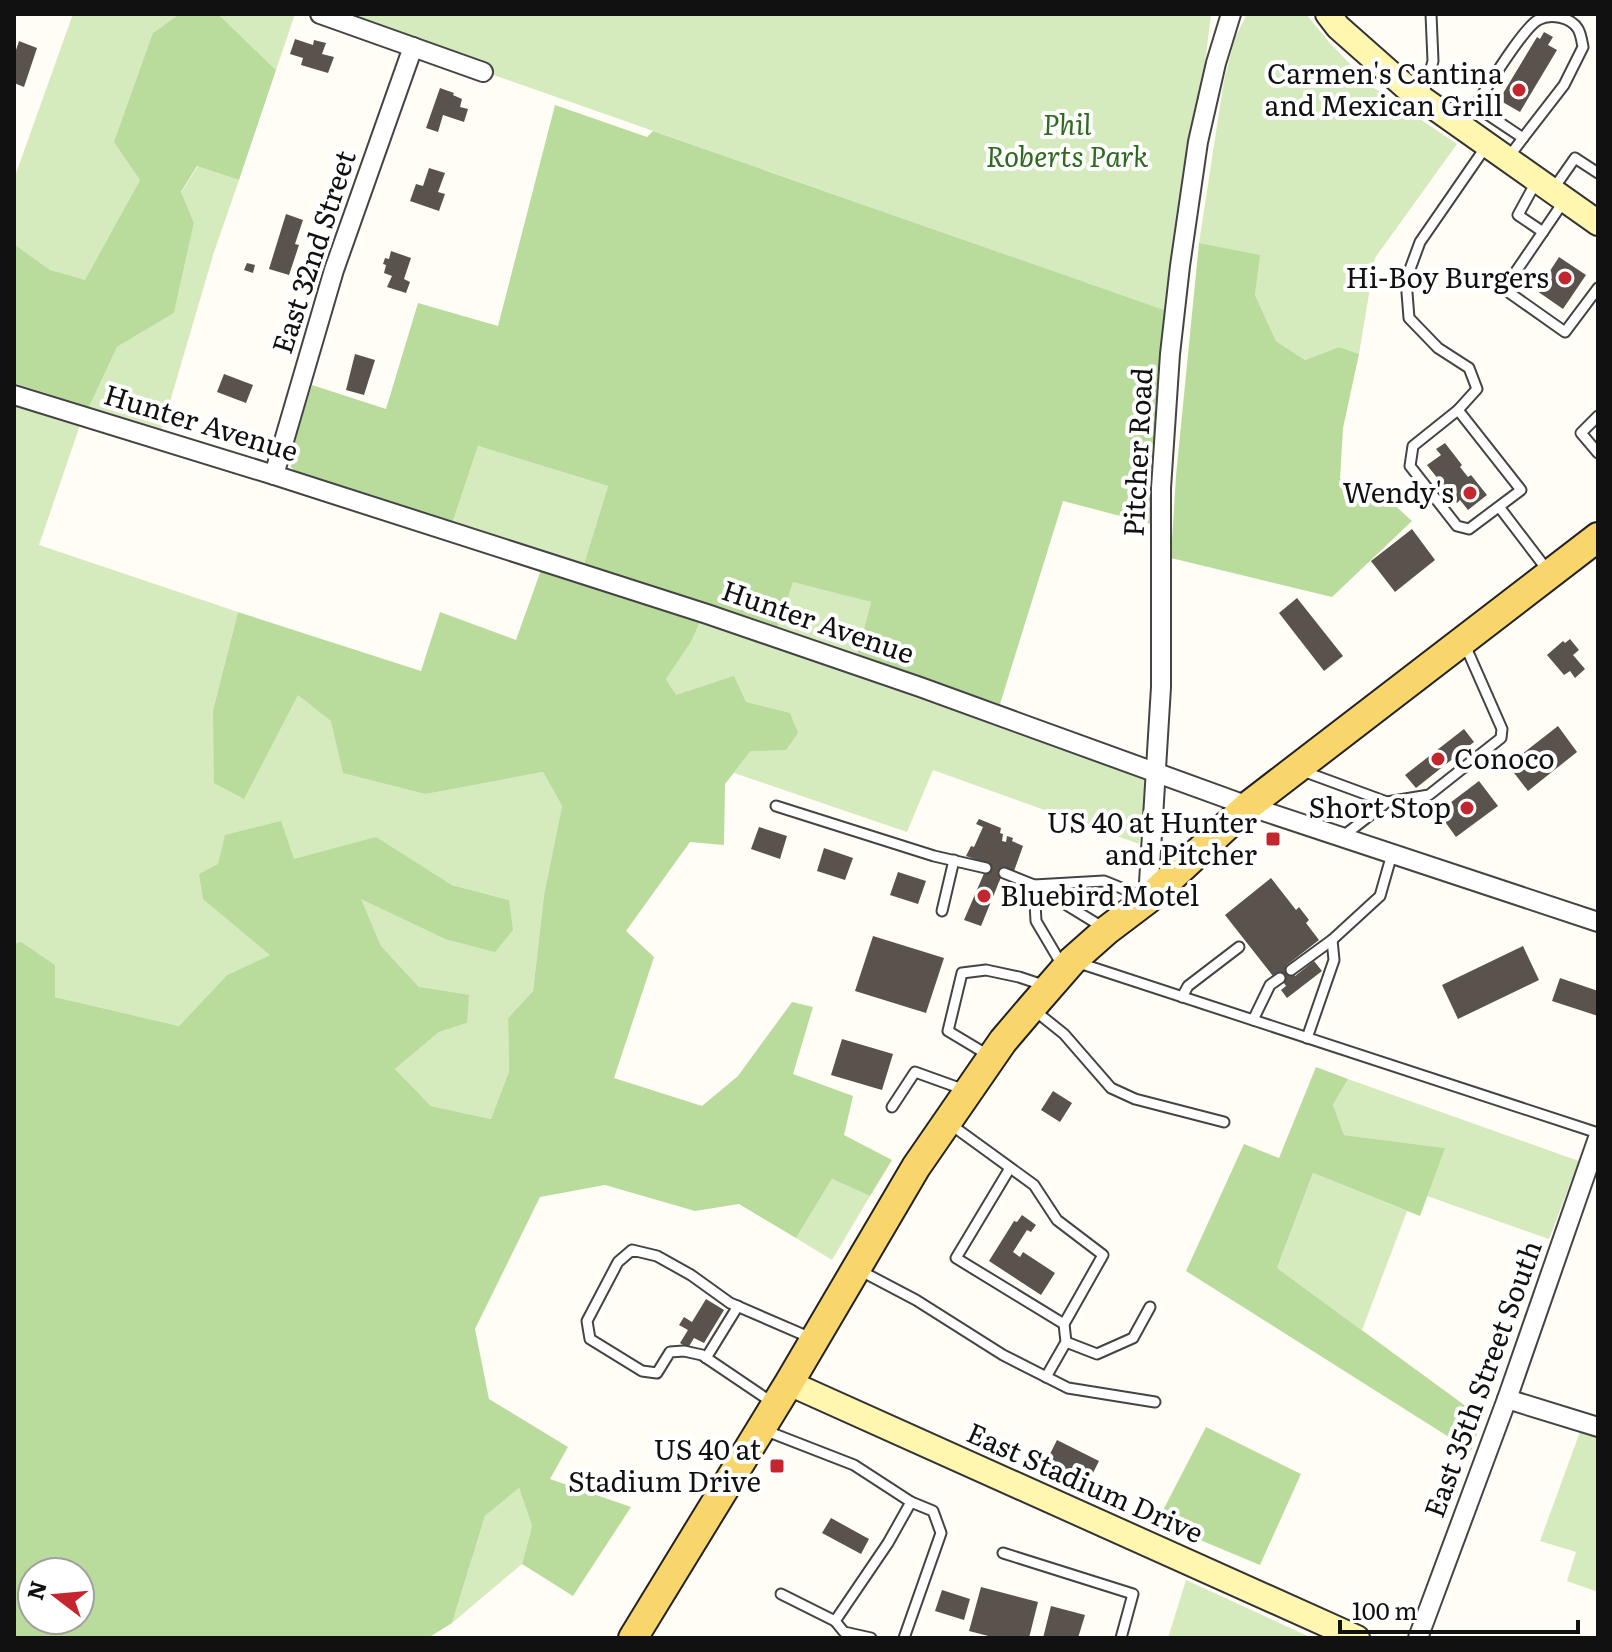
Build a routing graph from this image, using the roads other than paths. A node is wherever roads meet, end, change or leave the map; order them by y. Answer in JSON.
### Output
{"nodes":[{"id":1,"x":320,"y":14,"type":"edge"},
{"id":2,"x":1231,"y":14,"type":"edge"},
{"id":3,"x":1328,"y":14,"type":"edge"},
{"id":4,"x":1431,"y":14,"type":"edge"},
{"id":5,"x":413,"y":47,"type":"junction"},
{"id":6,"x":483,"y":72,"type":"dead end"},
{"id":7,"x":1422,"y":99,"type":"junction"},
{"id":8,"x":1475,"y":106,"type":"junction"},
{"id":9,"x":1461,"y":126,"type":"junction"},
{"id":10,"x":1523,"y":138,"type":"junction"},
{"id":11,"x":1487,"y":145,"type":"junction"},
{"id":12,"x":1507,"y":159,"type":"junction"},
{"id":13,"x":1598,"y":173,"type":"edge"},
{"id":14,"x":1552,"y":190,"type":"junction"},
{"id":15,"x":1598,"y":223,"type":"edge"},
{"id":16,"x":1543,"y":232,"type":"junction"},
{"id":17,"x":1598,"y":288,"type":"edge"},
{"id":18,"x":14,"y":395,"type":"edge"},
{"id":19,"x":1458,"y":410,"type":"junction"},
{"id":20,"x":1598,"y":416,"type":"edge"},
{"id":21,"x":1598,"y":453,"type":"edge"},
{"id":22,"x":274,"y":475,"type":"junction"},
{"id":23,"x":1500,"y":508,"type":"junction"},
{"id":24,"x":1598,"y":537,"type":"edge"},
{"id":25,"x":1550,"y":574,"type":"junction"},
{"id":26,"x":1463,"y":640,"type":"junction"},
{"id":27,"x":1296,"y":769,"type":"junction"},
{"id":28,"x":1155,"y":771,"type":"junction"},
{"id":29,"x":1387,"y":802,"type":"junction"},
{"id":30,"x":776,"y":806,"type":"dead end"},
{"id":31,"x":1248,"y":806,"type":"junction"},
{"id":32,"x":1342,"y":837,"type":"junction"},
{"id":33,"x":1392,"y":854,"type":"junction"},
{"id":34,"x":954,"y":860,"type":"junction"},
{"id":35,"x":986,"y":868,"type":"dead end"},
{"id":36,"x":1004,"y":873,"type":"dead end"},
{"id":37,"x":1034,"y":885,"type":"junction"},
{"id":38,"x":1148,"y":899,"type":"junction"},
{"id":39,"x":942,"y":911,"type":"dead end"},
{"id":40,"x":1598,"y":922,"type":"edge"},
{"id":41,"x":1107,"y":930,"type":"junction"},
{"id":42,"x":1332,"y":940,"type":"junction"},
{"id":43,"x":1239,"y":947,"type":"dead end"},
{"id":44,"x":1291,"y":970,"type":"dead end"},
{"id":45,"x":1280,"y":978,"type":"dead end"},
{"id":46,"x":1055,"y":981,"type":"junction"},
{"id":47,"x":1182,"y":997,"type":"junction"},
{"id":48,"x":1253,"y":1020,"type":"junction"},
{"id":49,"x":1307,"y":1038,"type":"junction"},
{"id":50,"x":992,"y":1057,"type":"junction"},
{"id":51,"x":968,"y":1091,"type":"junction"},
{"id":52,"x":892,"y":1107,"type":"dead end"},
{"id":53,"x":947,"y":1122,"type":"junction"},
{"id":54,"x":1224,"y":1122,"type":"dead end"},
{"id":55,"x":1598,"y":1135,"type":"edge"},
{"id":56,"x":1010,"y":1168,"type":"junction"},
{"id":57,"x":856,"y":1269,"type":"junction"},
{"id":58,"x":738,"y":1306,"type":"junction"},
{"id":59,"x":1150,"y":1307,"type":"dead end"},
{"id":60,"x":1064,"y":1324,"type":"junction"},
{"id":61,"x":815,"y":1340,"type":"junction"},
{"id":62,"x":1066,"y":1342,"type":"junction"},
{"id":63,"x":706,"y":1358,"type":"junction"},
{"id":64,"x":1046,"y":1377,"type":"junction"},
{"id":65,"x":782,"y":1394,"type":"junction"},
{"id":66,"x":1507,"y":1399,"type":"junction"},
{"id":67,"x":1155,"y":1402,"type":"dead end"},
{"id":68,"x":1598,"y":1427,"type":"edge"},
{"id":69,"x":761,"y":1429,"type":"junction"},
{"id":70,"x":911,"y":1502,"type":"junction"},
{"id":71,"x":1003,"y":1553,"type":"dead end"},
{"id":72,"x":781,"y":1594,"type":"dead end"},
{"id":73,"x":835,"y":1621,"type":"junction"},
{"id":74,"x":633,"y":1638,"type":"edge"},
{"id":75,"x":871,"y":1638,"type":"edge"},
{"id":76,"x":904,"y":1638,"type":"edge"},
{"id":77,"x":1121,"y":1638,"type":"edge"},
{"id":78,"x":1357,"y":1638,"type":"edge"},
{"id":79,"x":1418,"y":1638,"type":"edge"}],
"edges":[{"from":1,"to":5,"type":"street"},
{"from":2,"to":28,"type":"street","name":"Pitcher Road"},
{"from":3,"to":7,"type":"main road"},
{"from":4,"to":7,"type":"lane"},
{"from":5,"to":6,"type":"street"},
{"from":5,"to":22,"type":"street","name":"East 32nd Street"},
{"from":7,"to":9,"type":"main road"},
{"from":8,"to":9,"type":"lane"},
{"from":8,"to":10,"type":"lane"},
{"from":8,"to":10,"type":"lane"},
{"from":9,"to":11,"type":"main road"},
{"from":10,"to":12,"type":"lane"},
{"from":11,"to":12,"type":"main road"},
{"from":11,"to":19,"type":"lane"},
{"from":12,"to":14,"type":"main road"},
{"from":13,"to":14,"type":"lane"},
{"from":14,"to":15,"type":"main road"},
{"from":14,"to":16,"type":"lane"},
{"from":14,"to":16,"type":"lane"},
{"from":16,"to":17,"type":"lane"},
{"from":18,"to":22,"type":"street","name":"Hunter Avenue"},
{"from":19,"to":23,"type":"lane"},
{"from":19,"to":23,"type":"lane"},
{"from":20,"to":21,"type":"lane"},
{"from":22,"to":28,"type":"street","name":"Hunter Avenue"},
{"from":23,"to":25,"type":"lane"},
{"from":24,"to":25,"type":"main road"},
{"from":25,"to":26,"type":"main road"},
{"from":26,"to":27,"type":"main road"},
{"from":26,"to":29,"type":"lane"},
{"from":27,"to":29,"type":"lane"},
{"from":27,"to":31,"type":"main road"},
{"from":28,"to":31,"type":"street","name":"Hunter Avenue"},
{"from":28,"to":38,"type":"street","name":"Pitcher Road"},
{"from":29,"to":32,"type":"lane"},
{"from":30,"to":34,"type":"lane"},
{"from":31,"to":32,"type":"street","name":"Hunter Avenue"},
{"from":31,"to":38,"type":"main road"},
{"from":32,"to":33,"type":"street","name":"Hunter Avenue"},
{"from":33,"to":40,"type":"street","name":"Hunter Avenue"},
{"from":33,"to":42,"type":"lane"},
{"from":34,"to":35,"type":"lane"},
{"from":34,"to":39,"type":"lane"},
{"from":36,"to":37,"type":"lane"},
{"from":37,"to":38,"type":"lane"},
{"from":37,"to":41,"type":"lane"},
{"from":37,"to":46,"type":"lane"},
{"from":38,"to":41,"type":"main road"},
{"from":41,"to":46,"type":"main road"},
{"from":42,"to":44,"type":"lane"},
{"from":42,"to":49,"type":"lane"},
{"from":43,"to":47,"type":"lane"},
{"from":45,"to":48,"type":"lane"},
{"from":46,"to":47,"type":"lane"},
{"from":46,"to":50,"type":"main road"},
{"from":46,"to":50,"type":"lane"},
{"from":46,"to":54,"type":"lane"},
{"from":47,"to":48,"type":"lane"},
{"from":48,"to":49,"type":"lane"},
{"from":49,"to":55,"type":"lane"},
{"from":50,"to":51,"type":"main road"},
{"from":51,"to":52,"type":"lane"},
{"from":51,"to":53,"type":"main road"},
{"from":53,"to":56,"type":"lane"},
{"from":53,"to":57,"type":"main road"},
{"from":55,"to":66,"type":"street","name":"East 35th Street South"},
{"from":56,"to":60,"type":"lane"},
{"from":56,"to":60,"type":"lane"},
{"from":57,"to":61,"type":"main road"},
{"from":57,"to":64,"type":"lane"},
{"from":58,"to":61,"type":"lane"},
{"from":58,"to":63,"type":"lane"},
{"from":58,"to":63,"type":"lane"},
{"from":59,"to":62,"type":"lane"},
{"from":60,"to":62,"type":"lane"},
{"from":61,"to":65,"type":"main road"},
{"from":62,"to":64,"type":"lane"},
{"from":63,"to":65,"type":"lane"},
{"from":64,"to":67,"type":"lane"},
{"from":65,"to":69,"type":"main road"},
{"from":65,"to":78,"type":"main road","name":"East Stadium Drive"},
{"from":66,"to":68,"type":"street"},
{"from":66,"to":79,"type":"street","name":"East 35th Street South"},
{"from":69,"to":70,"type":"lane"},
{"from":69,"to":74,"type":"main road"},
{"from":70,"to":73,"type":"lane"},
{"from":70,"to":76,"type":"lane"},
{"from":71,"to":77,"type":"lane"},
{"from":72,"to":73,"type":"lane"},
{"from":73,"to":75,"type":"lane"}]}
